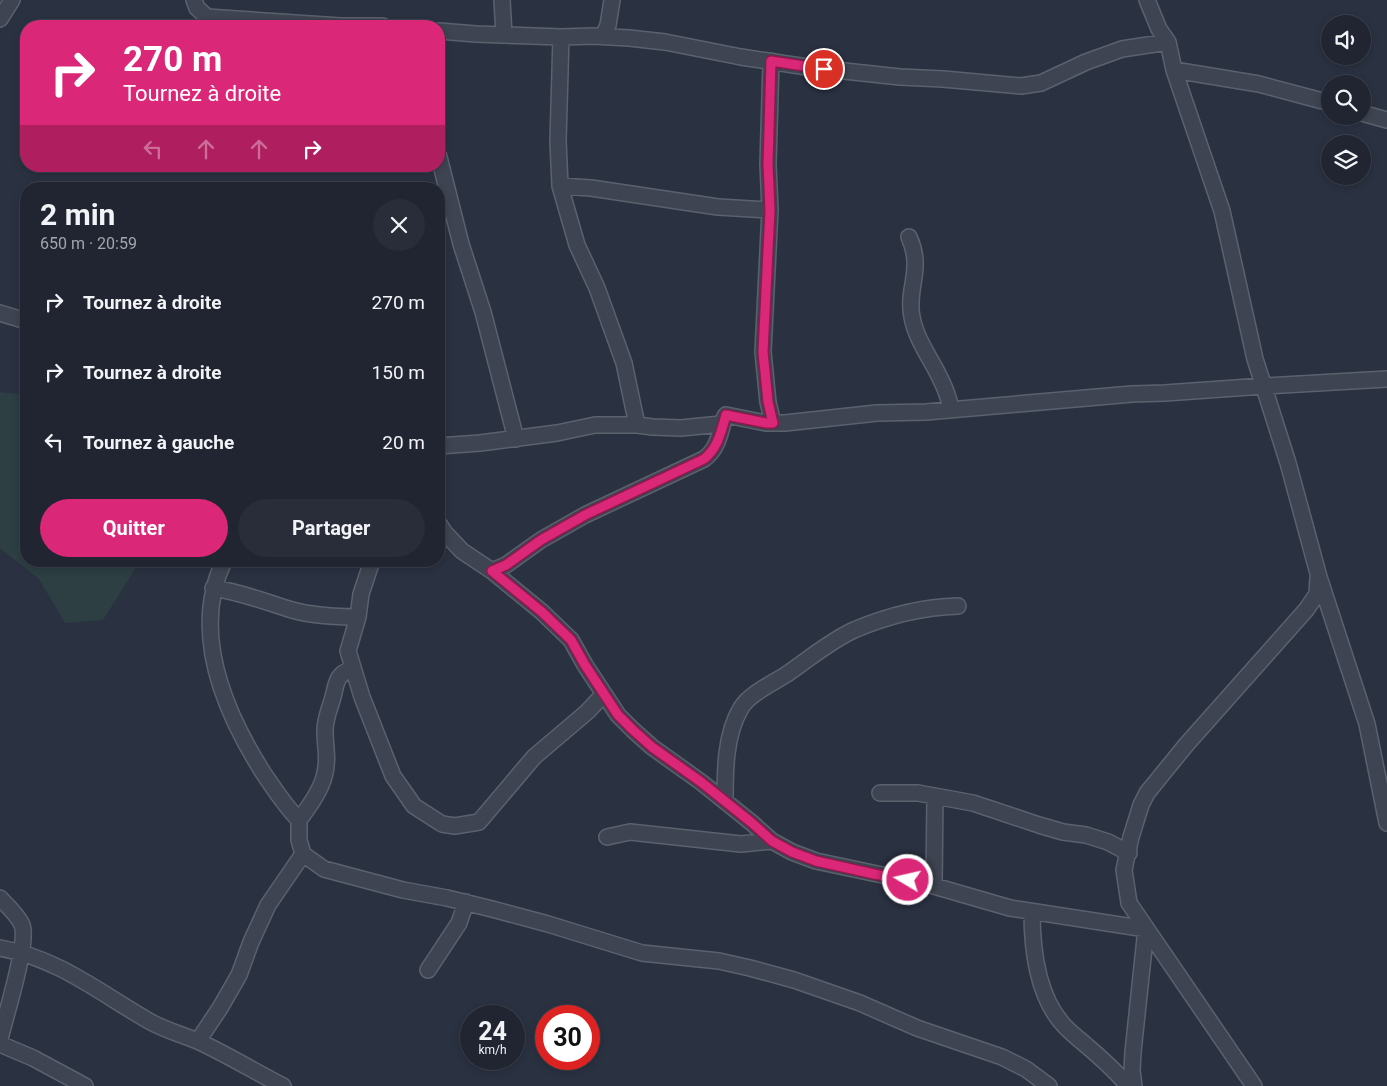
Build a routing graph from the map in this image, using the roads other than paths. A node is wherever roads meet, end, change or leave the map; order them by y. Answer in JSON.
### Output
{"nodes":[{"id":1,"x":12,"y":0,"type":"edge"},
{"id":2,"x":194,"y":0,"type":"edge"},
{"id":3,"x":502,"y":0,"type":"edge"},
{"id":4,"x":612,"y":0,"type":"edge"},
{"id":5,"x":1147,"y":0,"type":"edge"},
{"id":6,"x":0,"y":19,"type":"edge"},
{"id":7,"x":252,"y":20,"type":"edge"},
{"id":8,"x":445,"y":31,"type":"edge"},
{"id":9,"x":504,"y":35,"type":"junction"},
{"id":10,"x":603,"y":36,"type":"junction"},
{"id":11,"x":561,"y":37,"type":"junction"},
{"id":12,"x":1168,"y":42,"type":"junction"},
{"id":13,"x":771,"y":61,"type":"junction"},
{"id":14,"x":1174,"y":70,"type":"junction"},
{"id":15,"x":1321,"y":101,"type":"edge"},
{"id":16,"x":1371,"y":116,"type":"edge"},
{"id":17,"x":1387,"y":120,"type":"edge"},
{"id":18,"x":443,"y":172,"type":"edge"},
{"id":19,"x":560,"y":186,"type":"junction"},
{"id":20,"x":770,"y":210,"type":"junction"},
{"id":21,"x":909,"y":237,"type":"dead end"},
{"id":22,"x":0,"y":313,"type":"edge"},
{"id":23,"x":20,"y":319,"type":"edge"},
{"id":24,"x":1387,"y":379,"type":"edge"},
{"id":25,"x":1264,"y":386,"type":"junction"},
{"id":26,"x":951,"y":409,"type":"junction"},
{"id":27,"x":726,"y":415,"type":"junction"},
{"id":28,"x":773,"y":423,"type":"junction"},
{"id":29,"x":637,"y":425,"type":"junction"},
{"id":30,"x":516,"y":439,"type":"junction"},
{"id":31,"x":445,"y":446,"type":"edge"},
{"id":32,"x":445,"y":534,"type":"edge"},
{"id":33,"x":222,"y":567,"type":"edge"},
{"id":34,"x":370,"y":567,"type":"edge"},
{"id":35,"x":492,"y":571,"type":"junction"},
{"id":36,"x":1319,"y":577,"type":"junction"},
{"id":37,"x":213,"y":588,"type":"junction"},
{"id":38,"x":958,"y":606,"type":"dead end"},
{"id":39,"x":358,"y":617,"type":"junction"},
{"id":40,"x":353,"y":668,"type":"junction"},
{"id":41,"x":604,"y":694,"type":"junction"},
{"id":42,"x":880,"y":792,"type":"dead end"},
{"id":43,"x":935,"y":796,"type":"junction"},
{"id":44,"x":725,"y":801,"type":"junction"},
{"id":45,"x":299,"y":820,"type":"junction"},
{"id":46,"x":1387,"y":823,"type":"edge"},
{"id":47,"x":607,"y":837,"type":"dead end"},
{"id":48,"x":772,"y":841,"type":"junction"},
{"id":49,"x":1129,"y":853,"type":"junction"},
{"id":50,"x":303,"y":854,"type":"junction"},
{"id":51,"x":934,"y":886,"type":"junction"},
{"id":52,"x":0,"y":898,"type":"edge"},
{"id":53,"x":466,"y":902,"type":"junction"},
{"id":54,"x":1032,"y":912,"type":"junction"},
{"id":55,"x":1146,"y":929,"type":"junction"},
{"id":56,"x":0,"y":948,"type":"edge"},
{"id":57,"x":22,"y":952,"type":"junction"},
{"id":58,"x":428,"y":970,"type":"dead end"},
{"id":59,"x":0,"y":1039,"type":"edge"},
{"id":60,"x":202,"y":1043,"type":"junction"},
{"id":61,"x":0,"y":1044,"type":"edge"},
{"id":62,"x":85,"y":1086,"type":"edge"},
{"id":63,"x":283,"y":1086,"type":"edge"},
{"id":64,"x":1050,"y":1086,"type":"edge"},
{"id":65,"x":1128,"y":1086,"type":"edge"},
{"id":66,"x":1134,"y":1086,"type":"edge"},
{"id":67,"x":1254,"y":1086,"type":"edge"}],
"edges":[{"from":1,"to":6,"type":"street"},
{"from":2,"to":7,"type":"street"},
{"from":3,"to":9,"type":"street"},
{"from":4,"to":10,"type":"street"},
{"from":5,"to":12,"type":"street"},
{"from":8,"to":9,"type":"street"},
{"from":9,"to":11,"type":"street"},
{"from":10,"to":11,"type":"street"},
{"from":10,"to":13,"type":"street"},
{"from":11,"to":19,"type":"street"},
{"from":12,"to":13,"type":"street"},
{"from":12,"to":14,"type":"street"},
{"from":13,"to":20,"type":"street"},
{"from":14,"to":15,"type":"street"},
{"from":14,"to":25,"type":"street"},
{"from":16,"to":17,"type":"street"},
{"from":18,"to":30,"type":"street"},
{"from":19,"to":20,"type":"street"},
{"from":19,"to":29,"type":"street"},
{"from":20,"to":28,"type":"street"},
{"from":21,"to":26,"type":"street"},
{"from":22,"to":23,"type":"street"},
{"from":24,"to":25,"type":"street"},
{"from":25,"to":26,"type":"street"},
{"from":25,"to":36,"type":"street"},
{"from":26,"to":28,"type":"street"},
{"from":27,"to":28,"type":"street"},
{"from":27,"to":29,"type":"street"},
{"from":27,"to":35,"type":"street"},
{"from":29,"to":30,"type":"street"},
{"from":30,"to":31,"type":"street"},
{"from":32,"to":35,"type":"street"},
{"from":33,"to":37,"type":"street"},
{"from":34,"to":39,"type":"street"},
{"from":35,"to":41,"type":"street"},
{"from":36,"to":46,"type":"street"},
{"from":36,"to":49,"type":"street"},
{"from":37,"to":39,"type":"street"},
{"from":37,"to":45,"type":"street"},
{"from":38,"to":44,"type":"street"},
{"from":39,"to":40,"type":"street"},
{"from":40,"to":41,"type":"street"},
{"from":40,"to":45,"type":"street"},
{"from":41,"to":44,"type":"street"},
{"from":42,"to":43,"type":"street"},
{"from":43,"to":49,"type":"street"},
{"from":43,"to":51,"type":"street"},
{"from":44,"to":48,"type":"street"},
{"from":45,"to":50,"type":"street"},
{"from":47,"to":48,"type":"street"},
{"from":48,"to":51,"type":"street"},
{"from":49,"to":55,"type":"street"},
{"from":50,"to":53,"type":"street"},
{"from":50,"to":60,"type":"street"},
{"from":51,"to":54,"type":"street"},
{"from":52,"to":57,"type":"street"},
{"from":53,"to":58,"type":"street"},
{"from":53,"to":64,"type":"street"},
{"from":54,"to":55,"type":"street"},
{"from":54,"to":65,"type":"street"},
{"from":55,"to":66,"type":"street"},
{"from":55,"to":67,"type":"street"},
{"from":56,"to":57,"type":"street"},
{"from":57,"to":59,"type":"street"},
{"from":57,"to":60,"type":"street"},
{"from":60,"to":63,"type":"street"},
{"from":61,"to":62,"type":"street"}]}
